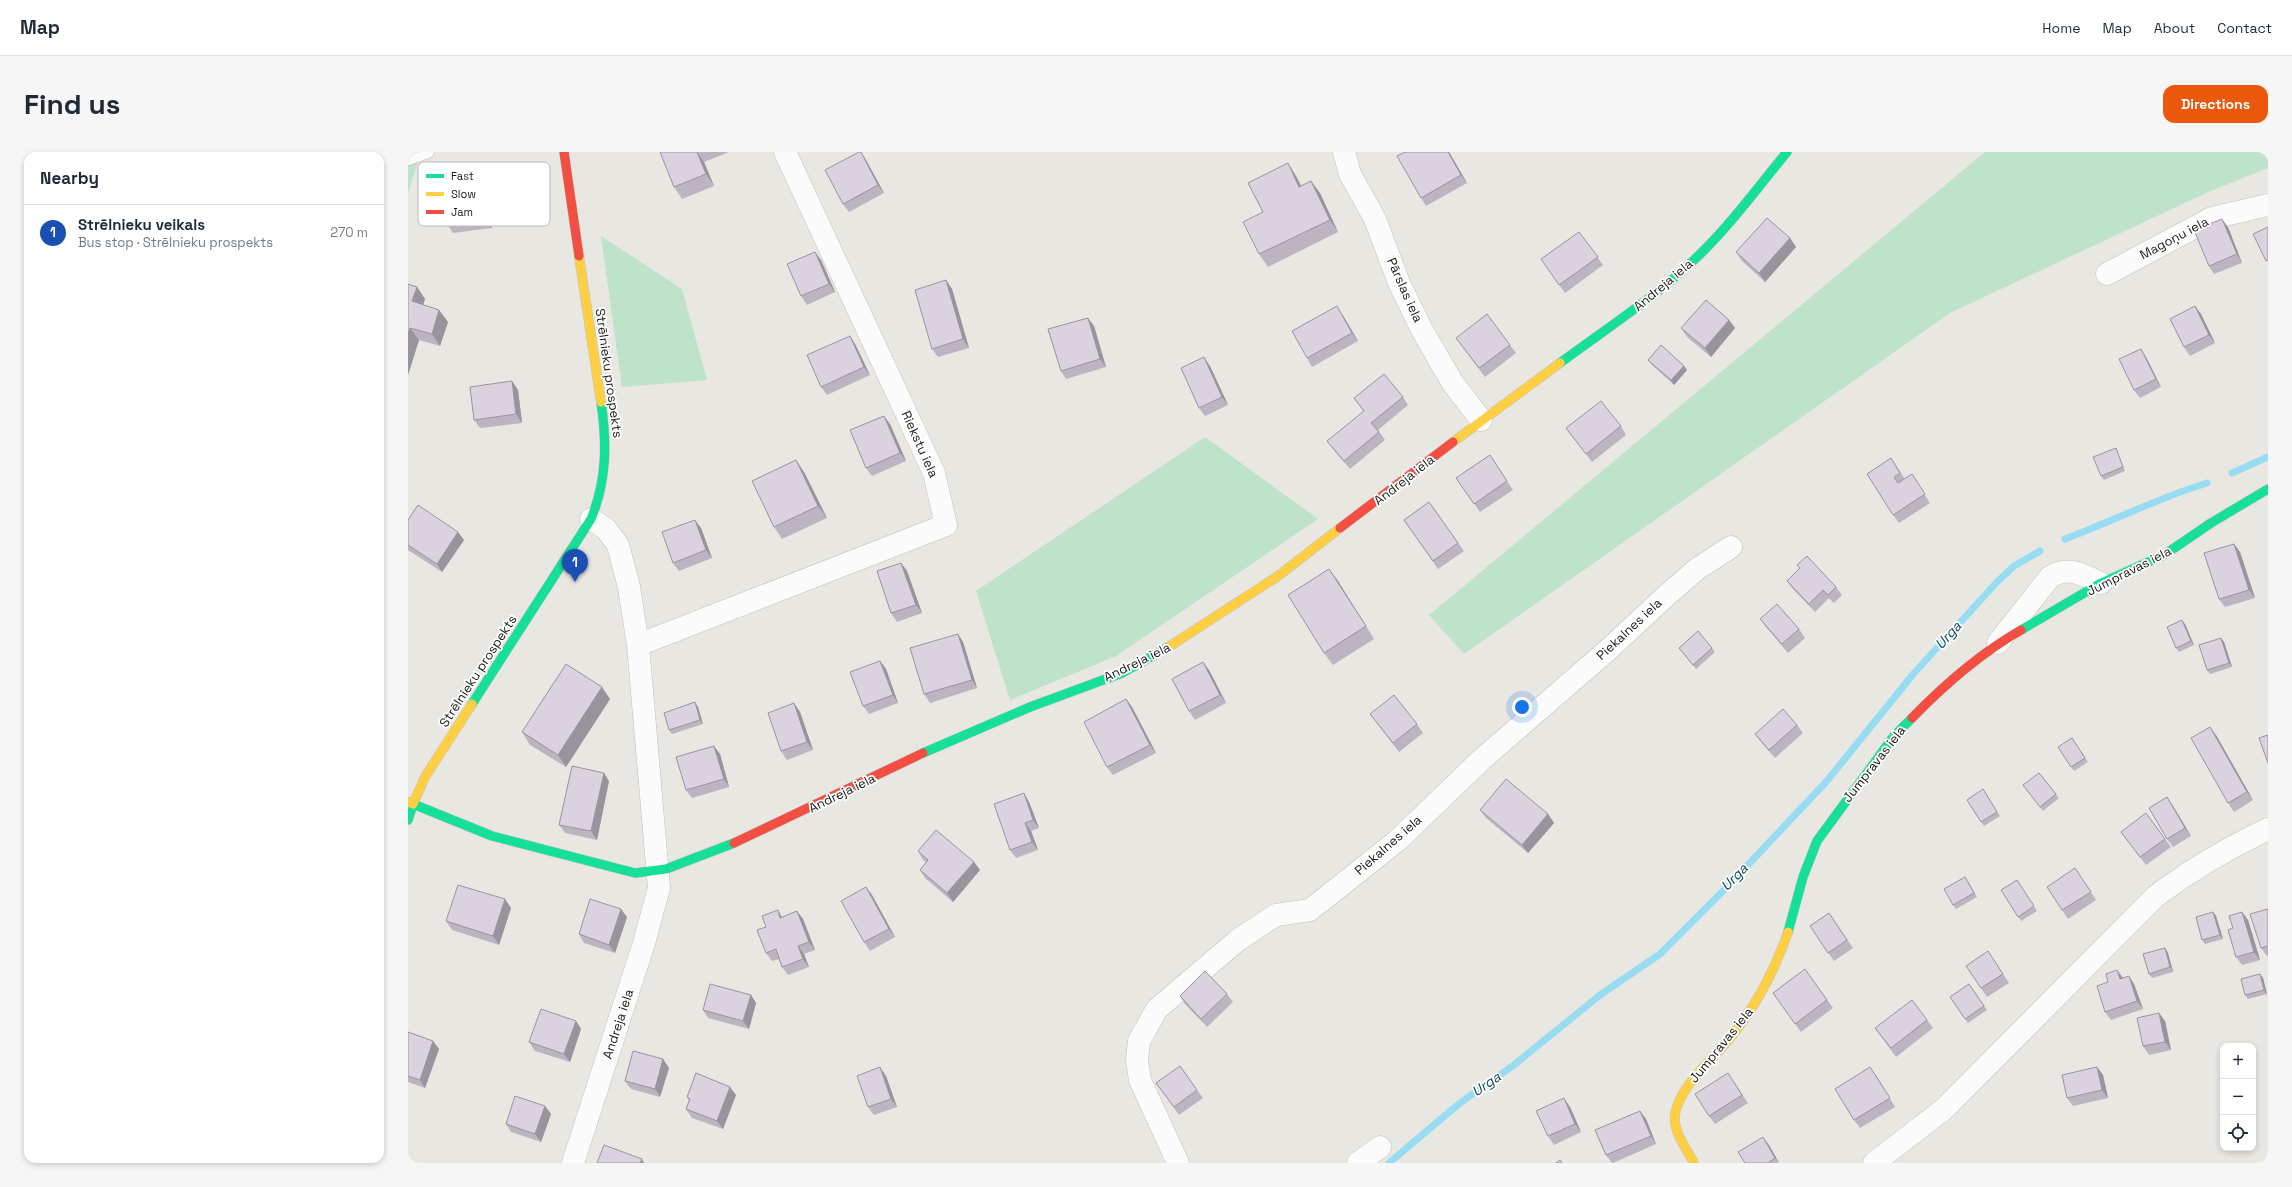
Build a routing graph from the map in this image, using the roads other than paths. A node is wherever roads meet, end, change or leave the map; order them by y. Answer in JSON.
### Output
{"nodes":[{"id":1,"x":428,"y":152,"type":"edge"},
{"id":2,"x":564,"y":152,"type":"edge"},
{"id":3,"x":785,"y":152,"type":"edge"},
{"id":4,"x":1344,"y":152,"type":"edge"},
{"id":5,"x":1786,"y":152,"type":"edge"},
{"id":6,"x":408,"y":159,"type":"edge"},
{"id":7,"x":2268,"y":205,"type":"edge"},
{"id":8,"x":2107,"y":274,"type":"dead end"},
{"id":9,"x":1481,"y":420,"type":"junction"},
{"id":10,"x":2268,"y":489,"type":"edge"},
{"id":11,"x":591,"y":519,"type":"junction"},
{"id":12,"x":1731,"y":547,"type":"dead end"},
{"id":13,"x":2101,"y":583,"type":"junction"},
{"id":14,"x":1997,"y":644,"type":"junction"},
{"id":15,"x":638,"y":645,"type":"junction"},
{"id":16,"x":411,"y":803,"type":"edge"},
{"id":17,"x":408,"y":820,"type":"edge"},
{"id":18,"x":2268,"y":828,"type":"edge"},
{"id":19,"x":658,"y":870,"type":"junction"},
{"id":20,"x":1380,"y":1147,"type":"dead end"},
{"id":21,"x":573,"y":1163,"type":"edge"},
{"id":22,"x":1178,"y":1163,"type":"edge"},
{"id":23,"x":1358,"y":1163,"type":"edge"},
{"id":24,"x":1694,"y":1163,"type":"edge"},
{"id":25,"x":1874,"y":1163,"type":"edge"}],
"edges":[{"from":1,"to":6,"type":"lane"},
{"from":2,"to":11,"type":"street","name":"Strēlnieku prospekts"},
{"from":3,"to":15,"type":"street","name":"Riekstu iela"},
{"from":4,"to":9,"type":"street","name":"Pārslas iela"},
{"from":5,"to":9,"type":"street","name":"Andreja iela"},
{"from":7,"to":8,"type":"street","name":"Magoņu iela"},
{"from":9,"to":19,"type":"street","name":"Andreja iela"},
{"from":10,"to":13,"type":"street","name":"Jumpravas iela"},
{"from":11,"to":15,"type":"street"},
{"from":11,"to":16,"type":"street","name":"Strēlnieku prospekts"},
{"from":12,"to":22,"type":"street","name":"Piekalnes iela"},
{"from":13,"to":14,"type":"street","name":"Jumpravas iela"},
{"from":13,"to":14,"type":"street"},
{"from":14,"to":24,"type":"street","name":"Jumpravas iela"},
{"from":15,"to":19,"type":"street"},
{"from":16,"to":17,"type":"street","name":"Strēlnieku prospekts"},
{"from":16,"to":19,"type":"street"},
{"from":18,"to":25,"type":"street"},
{"from":19,"to":21,"type":"street","name":"Andreja iela"},
{"from":20,"to":23,"type":"street"}]}
